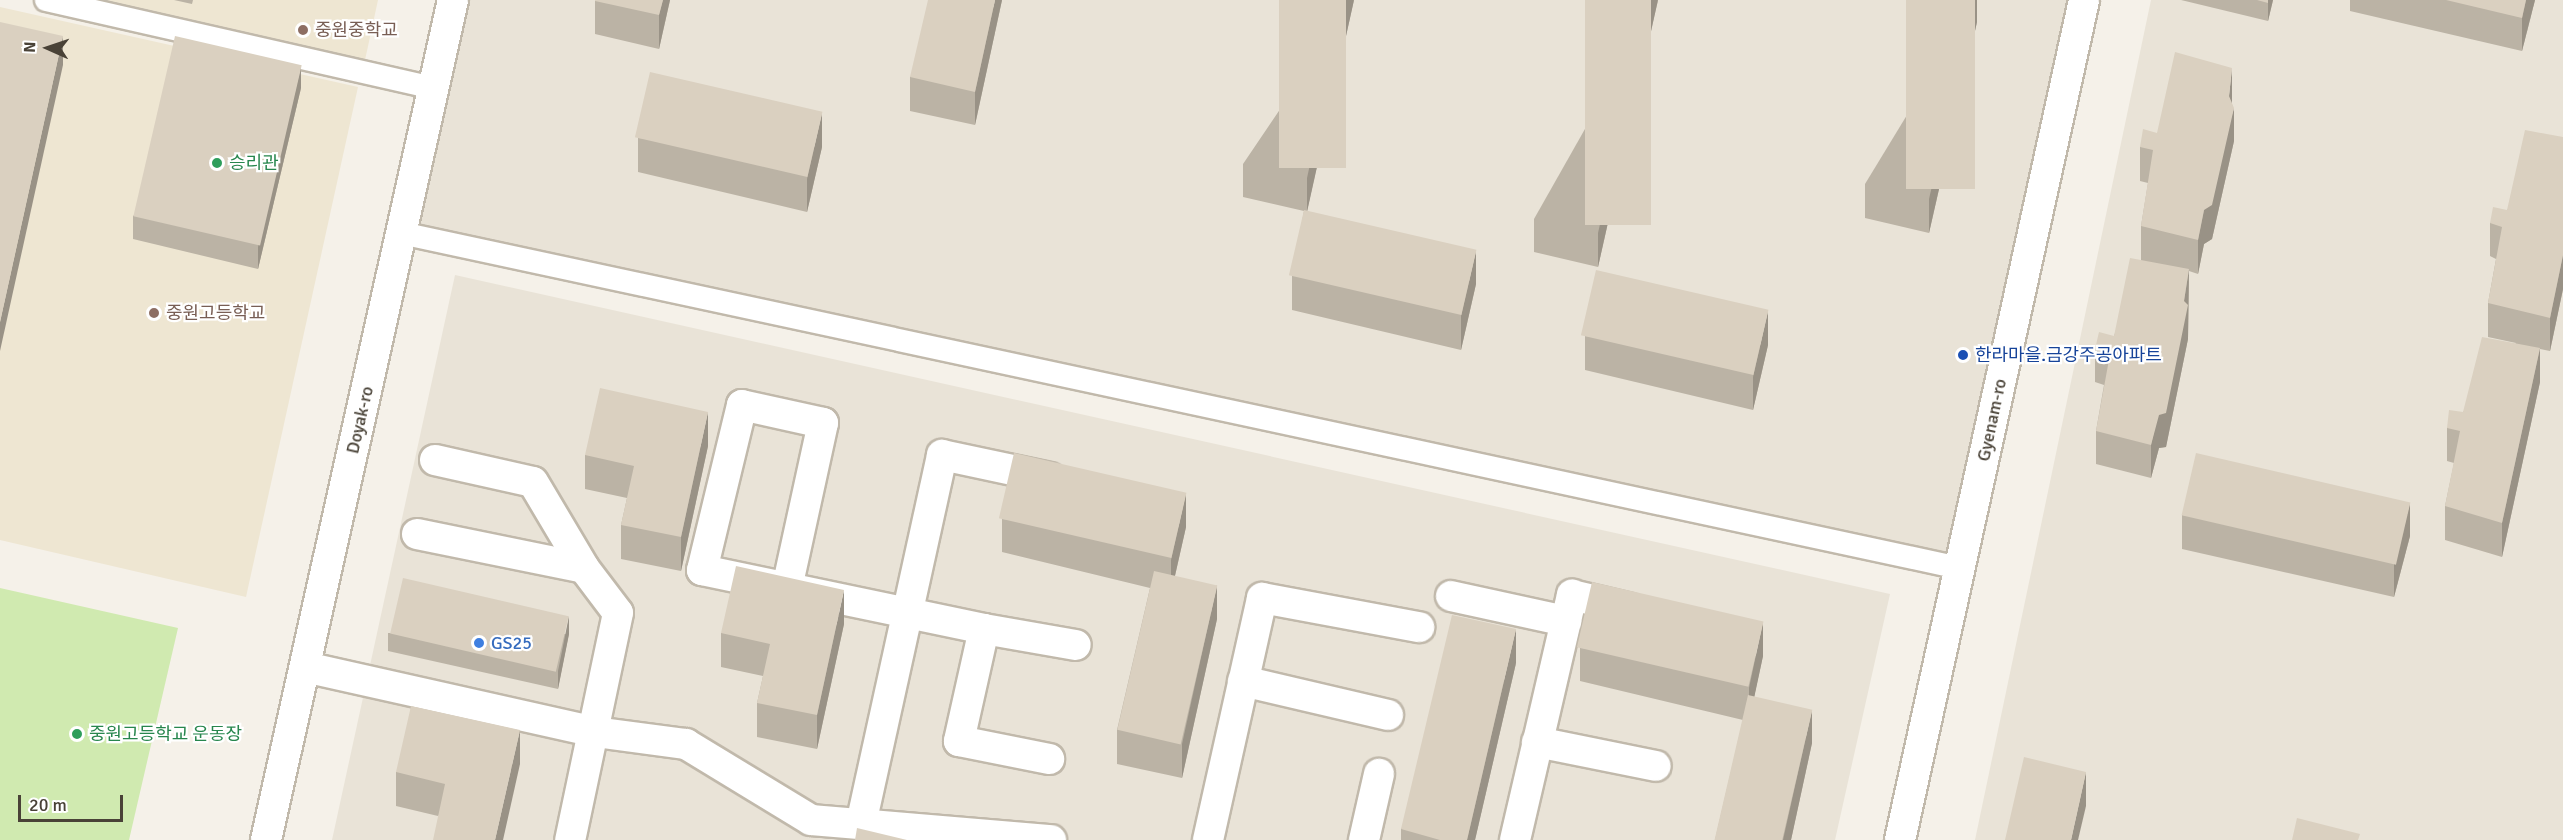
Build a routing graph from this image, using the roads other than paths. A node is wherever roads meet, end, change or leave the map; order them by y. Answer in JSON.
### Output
{"nodes":[{"id":1,"x":46,"y":0,"type":"edge"},
{"id":2,"x":453,"y":0,"type":"edge"},
{"id":3,"x":2084,"y":0,"type":"edge"},
{"id":4,"x":433,"y":88,"type":"junction"},
{"id":5,"x":401,"y":233,"type":"junction"},
{"id":6,"x":435,"y":460,"type":"dead end"},
{"id":7,"x":1081,"y":485,"type":"edge"},
{"id":8,"x":417,"y":534,"type":"dead end"},
{"id":9,"x":584,"y":568,"type":"junction"},
{"id":10,"x":1960,"y":568,"type":"junction"},
{"id":11,"x":787,"y":588,"type":"junction"},
{"id":12,"x":1451,"y":596,"type":"dead end"},
{"id":13,"x":907,"y":613,"type":"junction"},
{"id":14,"x":1651,"y":613,"type":"edge"},
{"id":15,"x":1566,"y":621,"type":"junction"},
{"id":16,"x":1419,"y":627,"type":"dead end"},
{"id":17,"x":984,"y":629,"type":"junction"},
{"id":18,"x":1076,"y":645,"type":"dead end"},
{"id":19,"x":305,"y":667,"type":"junction"},
{"id":20,"x":1244,"y":681,"type":"junction"},
{"id":21,"x":1388,"y":715,"type":"dead end"},
{"id":22,"x":595,"y":732,"type":"junction"},
{"id":23,"x":1537,"y":742,"type":"junction"},
{"id":24,"x":1049,"y":759,"type":"dead end"},
{"id":25,"x":1656,"y":766,"type":"dead end"},
{"id":26,"x":1379,"y":774,"type":"dead end"},
{"id":27,"x":861,"y":824,"type":"junction"},
{"id":28,"x":809,"y":830,"type":"edge"},
{"id":29,"x":267,"y":840,"type":"edge"},
{"id":30,"x":570,"y":840,"type":"edge"},
{"id":31,"x":1051,"y":840,"type":"edge"},
{"id":32,"x":1208,"y":840,"type":"edge"},
{"id":33,"x":1364,"y":840,"type":"edge"},
{"id":34,"x":1515,"y":840,"type":"edge"},
{"id":35,"x":1900,"y":840,"type":"edge"}],
"edges":[{"from":1,"to":4,"type":"street"},
{"from":2,"to":4,"type":"street","name":"Doyak-ro"},
{"from":3,"to":10,"type":"street","name":"Gyenam-ro"},
{"from":4,"to":5,"type":"street","name":"Doyak-ro"},
{"from":5,"to":10,"type":"street"},
{"from":5,"to":19,"type":"street","name":"Doyak-ro"},
{"from":6,"to":9,"type":"street"},
{"from":7,"to":13,"type":"street"},
{"from":8,"to":9,"type":"street"},
{"from":9,"to":22,"type":"street"},
{"from":10,"to":35,"type":"street","name":"Gyenam-ro"},
{"from":11,"to":11,"type":"street"},
{"from":11,"to":13,"type":"street"},
{"from":12,"to":15,"type":"street"},
{"from":13,"to":17,"type":"street"},
{"from":13,"to":27,"type":"street"},
{"from":14,"to":15,"type":"street"},
{"from":15,"to":23,"type":"street"},
{"from":16,"to":20,"type":"street"},
{"from":17,"to":18,"type":"street"},
{"from":17,"to":24,"type":"street"},
{"from":19,"to":22,"type":"street"},
{"from":19,"to":29,"type":"street","name":"Doyak-ro"},
{"from":20,"to":21,"type":"street"},
{"from":20,"to":32,"type":"street"},
{"from":22,"to":28,"type":"street"},
{"from":22,"to":30,"type":"street"},
{"from":23,"to":25,"type":"street"},
{"from":23,"to":34,"type":"street"},
{"from":26,"to":33,"type":"street"},
{"from":27,"to":28,"type":"street"},
{"from":27,"to":31,"type":"street"}]}
